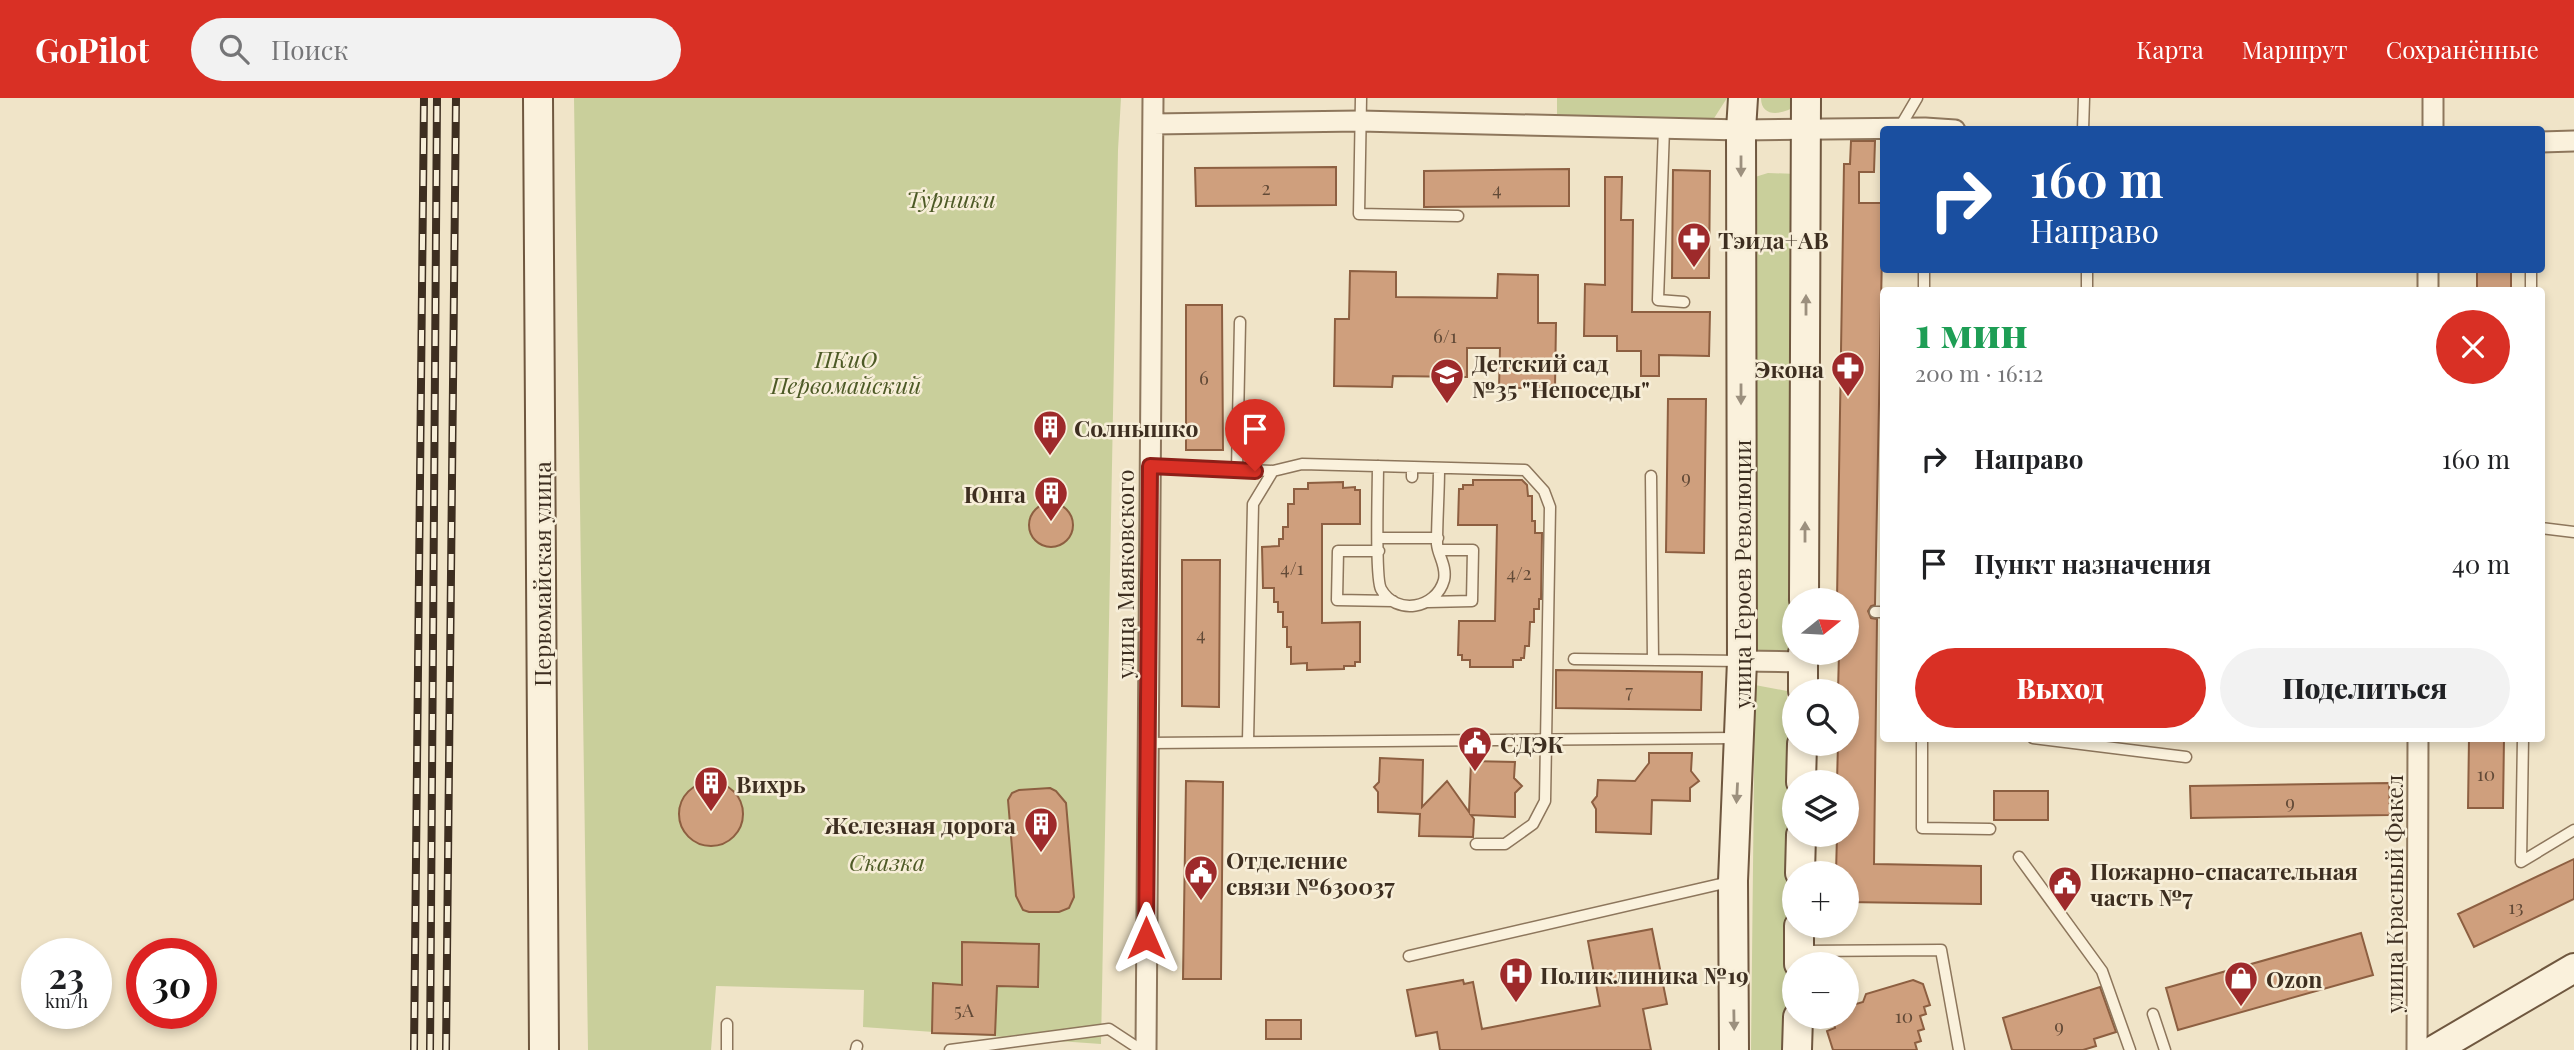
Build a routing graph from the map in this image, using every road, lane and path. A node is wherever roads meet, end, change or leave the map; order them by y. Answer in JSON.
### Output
{"nodes":[{"id":1,"x":538,"y":98,"type":"edge"},
{"id":2,"x":1153,"y":98,"type":"edge"},
{"id":3,"x":1361,"y":98,"type":"edge"},
{"id":4,"x":1743,"y":98,"type":"edge"},
{"id":5,"x":1807,"y":98,"type":"edge"},
{"id":6,"x":1917,"y":98,"type":"edge"},
{"id":7,"x":2084,"y":98,"type":"edge"},
{"id":8,"x":2433,"y":98,"type":"edge"},
{"id":9,"x":1360,"y":121,"type":"junction"},
{"id":10,"x":1153,"y":124,"type":"junction"},
{"id":11,"x":1901,"y":126,"type":"edge"},
{"id":12,"x":2083,"y":126,"type":"edge"},
{"id":13,"x":2433,"y":126,"type":"edge"},
{"id":14,"x":1664,"y":128,"type":"junction"},
{"id":15,"x":1880,"y":128,"type":"edge"},
{"id":16,"x":1807,"y":129,"type":"junction"},
{"id":17,"x":1741,"y":130,"type":"junction"},
{"id":18,"x":2574,"y":141,"type":"edge"},
{"id":19,"x":2545,"y":142,"type":"edge"},
{"id":20,"x":1458,"y":216,"type":"dead end"},
{"id":21,"x":1684,"y":302,"type":"dead end"},
{"id":22,"x":1240,"y":322,"type":"dead end"},
{"id":23,"x":1150,"y":466,"type":"junction"},
{"id":24,"x":1378,"y":466,"type":"junction"},
{"id":25,"x":1439,"y":468,"type":"junction"},
{"id":26,"x":1237,"y":470,"type":"junction"},
{"id":27,"x":1273,"y":471,"type":"junction"},
{"id":28,"x":1651,"y":476,"type":"dead end"},
{"id":29,"x":2545,"y":528,"type":"edge"},
{"id":30,"x":2574,"y":532,"type":"edge"},
{"id":31,"x":1379,"y":538,"type":"junction"},
{"id":32,"x":1438,"y":538,"type":"junction"},
{"id":33,"x":1439,"y":550,"type":"junction"},
{"id":34,"x":1379,"y":551,"type":"junction"},
{"id":35,"x":1804,"y":588,"type":"edge"},
{"id":36,"x":1393,"y":601,"type":"junction"},
{"id":37,"x":1427,"y":602,"type":"junction"},
{"id":38,"x":1574,"y":659,"type":"dead end"},
{"id":39,"x":1653,"y":659,"type":"junction"},
{"id":40,"x":1782,"y":659,"type":"edge"},
{"id":41,"x":1742,"y":661,"type":"junction"},
{"id":42,"x":1740,"y":738,"type":"junction"},
{"id":43,"x":1548,"y":739,"type":"junction"},
{"id":44,"x":1248,"y":741,"type":"junction"},
{"id":45,"x":1922,"y":742,"type":"edge"},
{"id":46,"x":2066,"y":742,"type":"edge"},
{"id":47,"x":2418,"y":742,"type":"edge"},
{"id":48,"x":2523,"y":742,"type":"edge"},
{"id":49,"x":1147,"y":743,"type":"junction"},
{"id":50,"x":2186,"y":757,"type":"dead end"},
{"id":51,"x":1990,"y":829,"type":"dead end"},
{"id":52,"x":2574,"y":830,"type":"edge"},
{"id":53,"x":1476,"y":844,"type":"dead end"},
{"id":54,"x":2019,"y":857,"type":"dead end"},
{"id":55,"x":1733,"y":881,"type":"junction"},
{"id":56,"x":1799,"y":947,"type":"edge"},
{"id":57,"x":1409,"y":956,"type":"dead end"},
{"id":58,"x":2574,"y":968,"type":"edge"},
{"id":59,"x":2153,"y":1014,"type":"dead end"},
{"id":60,"x":727,"y":1024,"type":"dead end"},
{"id":61,"x":1798,"y":1029,"type":"edge"},
{"id":62,"x":544,"y":1050,"type":"edge"},
{"id":63,"x":727,"y":1050,"type":"edge"},
{"id":64,"x":950,"y":1050,"type":"edge"},
{"id":65,"x":1143,"y":1050,"type":"edge"},
{"id":66,"x":1734,"y":1050,"type":"edge"},
{"id":67,"x":1797,"y":1050,"type":"edge"},
{"id":68,"x":1959,"y":1050,"type":"edge"},
{"id":69,"x":2130,"y":1050,"type":"edge"},
{"id":70,"x":2165,"y":1050,"type":"edge"},
{"id":71,"x":2417,"y":1050,"type":"edge"},
{"id":72,"x":2434,"y":1050,"type":"edge"}],
"edges":[{"from":1,"to":62,"type":"street","name":"Первомайская улица"},
{"from":2,"to":10,"type":"street","name":"улица Маяковского"},
{"from":3,"to":9,"type":"lane"},
{"from":4,"to":17,"type":"street","name":"улица Героев Революции"},
{"from":5,"to":16,"type":"street"},
{"from":6,"to":11,"type":"lane"},
{"from":7,"to":12,"type":"lane"},
{"from":8,"to":13,"type":"street"},
{"from":9,"to":10,"type":"street"},
{"from":9,"to":14,"type":"street"},
{"from":9,"to":20,"type":"lane"},
{"from":10,"to":23,"type":"street","name":"улица Маяковского"},
{"from":14,"to":17,"type":"street"},
{"from":14,"to":21,"type":"lane"},
{"from":15,"to":16,"type":"street"},
{"from":16,"to":17,"type":"street"},
{"from":35,"to":16,"type":"street","one_way":true},
{"from":17,"to":41,"type":"street","name":"улица Героев Революции","one_way":true},
{"from":18,"to":19,"type":"street"},
{"from":22,"to":26,"type":"lane"},
{"from":23,"to":26,"type":"lane"},
{"from":23,"to":49,"type":"street","name":"улица Маяковского"},
{"from":24,"to":25,"type":"lane"},
{"from":24,"to":27,"type":"lane"},
{"from":24,"to":31,"type":"lane"},
{"from":25,"to":32,"type":"lane"},
{"from":25,"to":43,"type":"lane"},
{"from":26,"to":27,"type":"lane"},
{"from":27,"to":44,"type":"lane"},
{"from":28,"to":39,"type":"lane"},
{"from":29,"to":30,"type":"lane"},
{"from":31,"to":32,"type":"lane"},
{"from":31,"to":34,"type":"lane"},
{"from":32,"to":33,"type":"lane"},
{"from":33,"to":37,"type":"lane"},
{"from":33,"to":37,"type":"lane"},
{"from":34,"to":36,"type":"lane"},
{"from":34,"to":36,"type":"lane"},
{"from":36,"to":37,"type":"lane"},
{"from":38,"to":39,"type":"lane"},
{"from":39,"to":41,"type":"lane"},
{"from":40,"to":41,"type":"street"},
{"from":41,"to":42,"type":"street","name":"улица Героев Революции"},
{"from":42,"to":43,"type":"lane"},
{"from":42,"to":55,"type":"street","name":"улица Героев Революции","one_way":true},
{"from":43,"to":44,"type":"lane"},
{"from":43,"to":53,"type":"lane"},
{"from":44,"to":49,"type":"lane"},
{"from":45,"to":51,"type":"lane"},
{"from":46,"to":50,"type":"lane"},
{"from":47,"to":71,"type":"street","name":"улица Красный Факел"},
{"from":48,"to":52,"type":"lane"},
{"from":49,"to":65,"type":"street","name":"улица Маяковского"},
{"from":54,"to":69,"type":"lane"},
{"from":55,"to":57,"type":"lane"},
{"from":55,"to":66,"type":"street","name":"улица Героев Революции","one_way":true},
{"from":56,"to":68,"type":"lane"},
{"from":58,"to":72,"type":"street"},
{"from":59,"to":70,"type":"lane"},
{"from":60,"to":63,"type":"lane"},
{"from":61,"to":67,"type":"street"},
{"from":64,"to":65,"type":"lane"}]}
